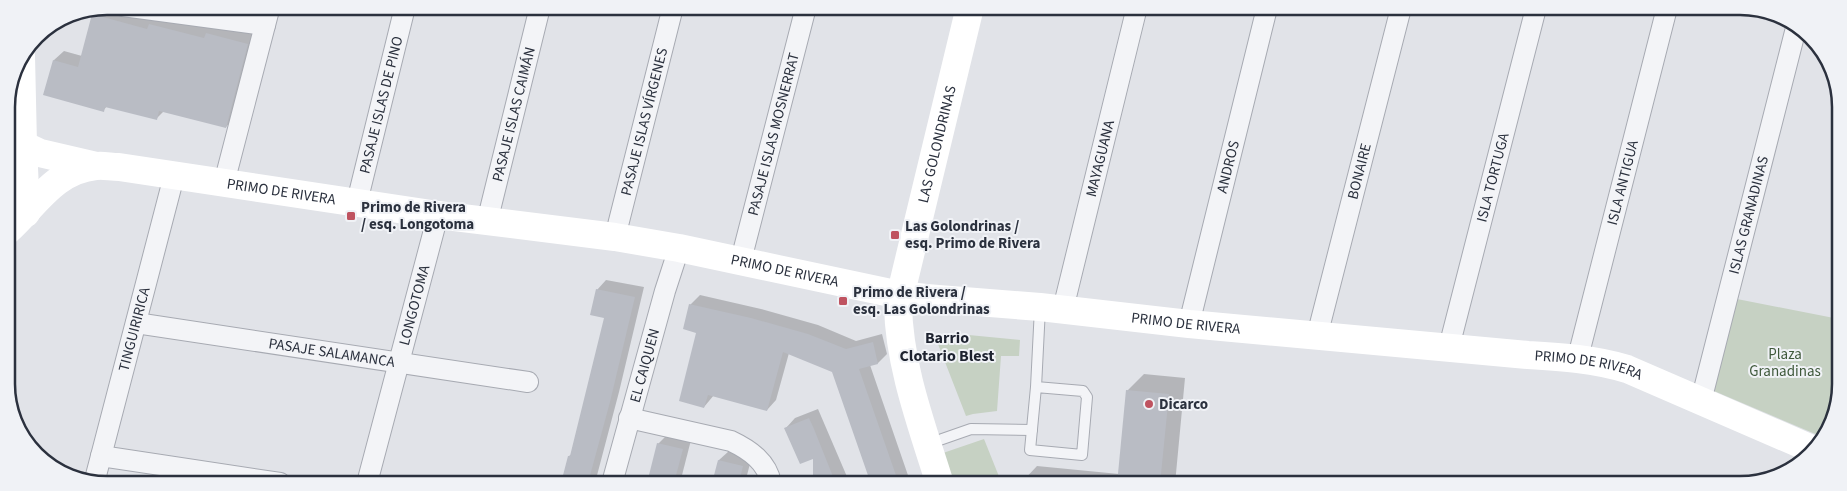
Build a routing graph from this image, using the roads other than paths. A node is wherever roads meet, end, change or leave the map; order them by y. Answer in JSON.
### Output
{"nodes":[{"id":1,"x":253,"y":15,"type":"edge"},
{"id":2,"x":403,"y":15,"type":"edge"},
{"id":3,"x":538,"y":15,"type":"edge"},
{"id":4,"x":670,"y":15,"type":"edge"},
{"id":5,"x":804,"y":15,"type":"edge"},
{"id":6,"x":968,"y":15,"type":"edge"},
{"id":7,"x":1135,"y":15,"type":"edge"},
{"id":8,"x":1265,"y":15,"type":"edge"},
{"id":9,"x":1399,"y":15,"type":"edge"},
{"id":10,"x":1534,"y":15,"type":"edge"},
{"id":11,"x":1664,"y":15,"type":"edge"},
{"id":12,"x":267,"y":16,"type":"edge"},
{"id":13,"x":1795,"y":33,"type":"edge"},
{"id":14,"x":22,"y":73,"type":"edge"},
{"id":15,"x":23,"y":145,"type":"junction"},
{"id":16,"x":97,"y":166,"type":"junction"},
{"id":17,"x":174,"y":176,"type":"junction"},
{"id":18,"x":224,"y":184,"type":"junction"},
{"id":19,"x":357,"y":202,"type":"junction"},
{"id":20,"x":438,"y":215,"type":"junction"},
{"id":21,"x":17,"y":222,"type":"edge"},
{"id":22,"x":487,"y":222,"type":"junction"},
{"id":23,"x":614,"y":237,"type":"junction"},
{"id":24,"x":679,"y":248,"type":"junction"},
{"id":25,"x":741,"y":260,"type":"junction"},
{"id":26,"x":900,"y":294,"type":"junction"},
{"id":27,"x":1051,"y":308,"type":"junction"},
{"id":28,"x":136,"y":323,"type":"junction"},
{"id":29,"x":1190,"y":324,"type":"junction"},
{"id":30,"x":1317,"y":336,"type":"junction"},
{"id":31,"x":1449,"y":347,"type":"junction"},
{"id":32,"x":1578,"y":358,"type":"junction"},
{"id":33,"x":399,"y":363,"type":"junction"},
{"id":34,"x":528,"y":382,"type":"dead end"},
{"id":35,"x":1036,"y":387,"type":"junction"},
{"id":36,"x":1701,"y":401,"type":"junction"},
{"id":37,"x":630,"y":418,"type":"junction"},
{"id":38,"x":1032,"y":430,"type":"junction"},
{"id":39,"x":927,"y":444,"type":"junction"},
{"id":40,"x":1806,"y":447,"type":"edge"},
{"id":41,"x":101,"y":456,"type":"junction"},
{"id":42,"x":96,"y":475,"type":"edge"},
{"id":43,"x":234,"y":476,"type":"edge"},
{"id":44,"x":369,"y":476,"type":"edge"},
{"id":45,"x":614,"y":476,"type":"edge"},
{"id":46,"x":768,"y":476,"type":"edge"},
{"id":47,"x":937,"y":476,"type":"edge"}],
"edges":[{"from":1,"to":12,"type":"street"},
{"from":2,"to":19,"type":"street","name":"PASAJE ISLAS DE PINO"},
{"from":3,"to":22,"type":"street","name":"PASAJE ISLAS CAIMÁN"},
{"from":4,"to":23,"type":"street","name":"PASAJE ISLAS VÍRGENES"},
{"from":5,"to":25,"type":"street","name":"PASAJE ISLAS MOSNERRAT"},
{"from":6,"to":26,"type":"street","name":"LAS GOLONDRINAS"},
{"from":7,"to":27,"type":"street","name":"MAYAGUANA"},
{"from":8,"to":29,"type":"street","name":"ANDROS"},
{"from":9,"to":30,"type":"street","name":"BONAIRE"},
{"from":10,"to":31,"type":"street","name":"ISLA TORTUGA"},
{"from":11,"to":32,"type":"street","name":"ISLA ANTIGUA"},
{"from":12,"to":18,"type":"street"},
{"from":13,"to":36,"type":"street","name":"ISLAS GRANADINAS"},
{"from":14,"to":15,"type":"street"},
{"from":15,"to":16,"type":"street"},
{"from":15,"to":21,"type":"street"},
{"from":16,"to":17,"type":"street","name":"PRIMO DE RIVERA"},
{"from":16,"to":21,"type":"street","name":"PRIMO DE RIVERA"},
{"from":17,"to":18,"type":"street","name":"PRIMO DE RIVERA"},
{"from":17,"to":28,"type":"street","name":"TINGUIRIRICA"},
{"from":18,"to":19,"type":"street","name":"PRIMO DE RIVERA"},
{"from":19,"to":20,"type":"street","name":"PRIMO DE RIVERA"},
{"from":20,"to":22,"type":"street","name":"PRIMO DE RIVERA"},
{"from":20,"to":33,"type":"street","name":"LONGOTOMA"},
{"from":22,"to":23,"type":"street","name":"PRIMO DE RIVERA"},
{"from":23,"to":24,"type":"street","name":"PRIMO DE RIVERA"},
{"from":24,"to":25,"type":"street","name":"PRIMO DE RIVERA"},
{"from":24,"to":37,"type":"street","name":"EL CAIQUEN"},
{"from":25,"to":26,"type":"street","name":"PRIMO DE RIVERA"},
{"from":26,"to":27,"type":"street","name":"PRIMO DE RIVERA"},
{"from":26,"to":39,"type":"street","name":"LAS GOLONDRINAS"},
{"from":27,"to":29,"type":"street","name":"PRIMO DE RIVERA"},
{"from":27,"to":35,"type":"lane"},
{"from":28,"to":33,"type":"street","name":"PASAJE SALAMANCA"},
{"from":28,"to":41,"type":"street","name":"TINGUIRIRICA"},
{"from":29,"to":30,"type":"street","name":"PRIMO DE RIVERA"},
{"from":30,"to":31,"type":"street","name":"PRIMO DE RIVERA"},
{"from":31,"to":32,"type":"street","name":"PRIMO DE RIVERA"},
{"from":32,"to":36,"type":"street","name":"PRIMO DE RIVERA"},
{"from":33,"to":34,"type":"street","name":"PASAJE SALAMANCA"},
{"from":33,"to":44,"type":"street","name":"LONGOTOMA"},
{"from":35,"to":38,"type":"lane"},
{"from":35,"to":38,"type":"lane"},
{"from":36,"to":40,"type":"street","name":"PRIMO DE RIVERA"},
{"from":37,"to":45,"type":"street","name":"EL CAIQUEN"},
{"from":37,"to":46,"type":"street"},
{"from":38,"to":39,"type":"lane"},
{"from":39,"to":47,"type":"street","name":"LAS GOLONDRINAS"},
{"from":41,"to":42,"type":"street","name":"TINGUIRIRICA"},
{"from":41,"to":43,"type":"street"}]}
